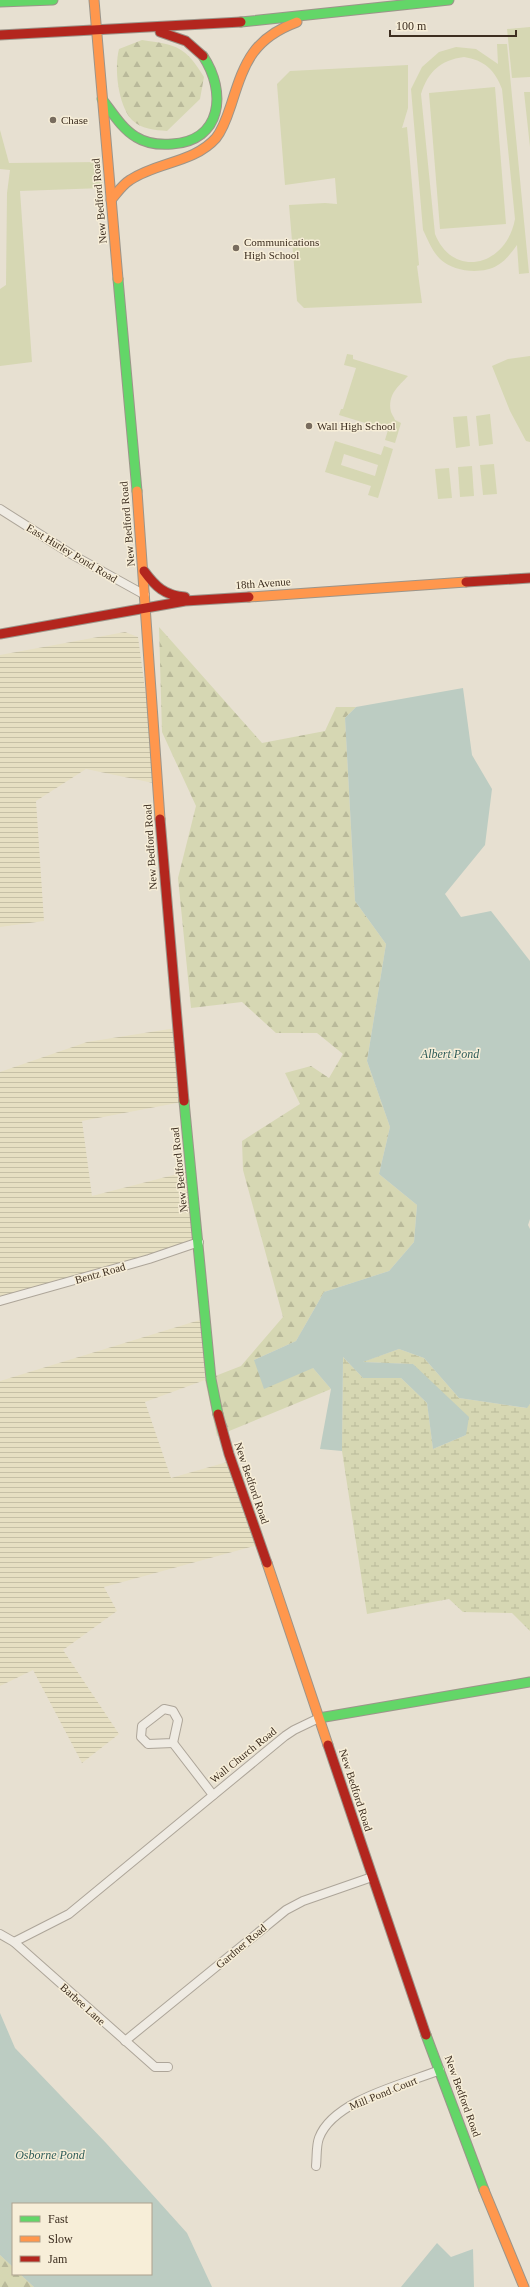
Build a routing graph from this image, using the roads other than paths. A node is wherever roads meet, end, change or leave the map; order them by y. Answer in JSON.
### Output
{"nodes":[{"id":1,"x":53,"y":0,"type":"edge"},
{"id":2,"x":94,"y":0,"type":"edge"},
{"id":3,"x":450,"y":0,"type":"edge"},
{"id":4,"x":0,"y":2,"type":"edge"},
{"id":5,"x":335,"y":14,"type":"junction"},
{"id":6,"x":135,"y":28,"type":"junction"},
{"id":7,"x":96,"y":30,"type":"junction"},
{"id":8,"x":0,"y":34,"type":"edge"},
{"id":9,"x":102,"y":99,"type":"junction"},
{"id":10,"x":111,"y":200,"type":"junction"},
{"id":11,"x":0,"y":509,"type":"edge"},
{"id":12,"x":144,"y":571,"type":"junction"},
{"id":13,"x":530,"y":578,"type":"edge"},
{"id":14,"x":145,"y":595,"type":"junction"},
{"id":15,"x":222,"y":598,"type":"junction"},
{"id":16,"x":145,"y":608,"type":"junction"},
{"id":17,"x":0,"y":634,"type":"edge"},
{"id":18,"x":199,"y":1242,"type":"junction"},
{"id":19,"x":0,"y":1301,"type":"edge"},
{"id":20,"x":530,"y":1682,"type":"edge"},
{"id":21,"x":319,"y":1718,"type":"junction"},
{"id":22,"x":173,"y":1743,"type":"junction"},
{"id":23,"x":213,"y":1795,"type":"junction"},
{"id":24,"x":372,"y":1877,"type":"junction"},
{"id":25,"x":0,"y":1934,"type":"edge"},
{"id":26,"x":14,"y":1942,"type":"junction"},
{"id":27,"x":124,"y":2041,"type":"junction"},
{"id":28,"x":168,"y":2067,"type":"dead end"},
{"id":29,"x":440,"y":2070,"type":"junction"},
{"id":30,"x":316,"y":2166,"type":"dead end"},
{"id":31,"x":524,"y":2287,"type":"edge"}],
"edges":[{"from":1,"to":4,"type":"main road"},
{"from":2,"to":7,"type":"main road","name":"New Bedford Road"},
{"from":3,"to":5,"type":"main road"},
{"from":5,"to":6,"type":"main road"},
{"from":5,"to":10,"type":"main road"},
{"from":6,"to":7,"type":"main road"},
{"from":6,"to":9,"type":"main road"},
{"from":7,"to":8,"type":"main road"},
{"from":7,"to":9,"type":"main road","name":"New Bedford Road"},
{"from":9,"to":10,"type":"main road","name":"New Bedford Road"},
{"from":10,"to":12,"type":"main road","name":"New Bedford Road"},
{"from":11,"to":14,"type":"street","name":"East Hurley Pond Road"},
{"from":12,"to":14,"type":"main road","name":"New Bedford Road"},
{"from":12,"to":15,"type":"main road"},
{"from":13,"to":15,"type":"main road","name":"18th Avenue"},
{"from":14,"to":16,"type":"main road","name":"New Bedford Road"},
{"from":15,"to":16,"type":"main road","name":"18th Avenue"},
{"from":16,"to":17,"type":"main road","name":"18th Avenue"},
{"from":16,"to":18,"type":"main road","name":"New Bedford Road"},
{"from":18,"to":19,"type":"street","name":"Bentz Road"},
{"from":18,"to":21,"type":"main road","name":"New Bedford Road"},
{"from":20,"to":21,"type":"main road","name":"Wall Church Road"},
{"from":21,"to":23,"type":"street","name":"Wall Church Road"},
{"from":21,"to":24,"type":"main road","name":"New Bedford Road"},
{"from":22,"to":22,"type":"street"},
{"from":22,"to":23,"type":"street"},
{"from":23,"to":26,"type":"street","name":"Wall Church Road"},
{"from":24,"to":27,"type":"street","name":"Gardner Road"},
{"from":24,"to":29,"type":"main road","name":"New Bedford Road"},
{"from":25,"to":26,"type":"street","name":"Barbee Lane"},
{"from":26,"to":27,"type":"street","name":"Barbee Lane"},
{"from":27,"to":28,"type":"street","name":"Barbee Lane"},
{"from":29,"to":30,"type":"street","name":"Mill Pond Court"},
{"from":29,"to":31,"type":"main road","name":"New Bedford Road"}]}
